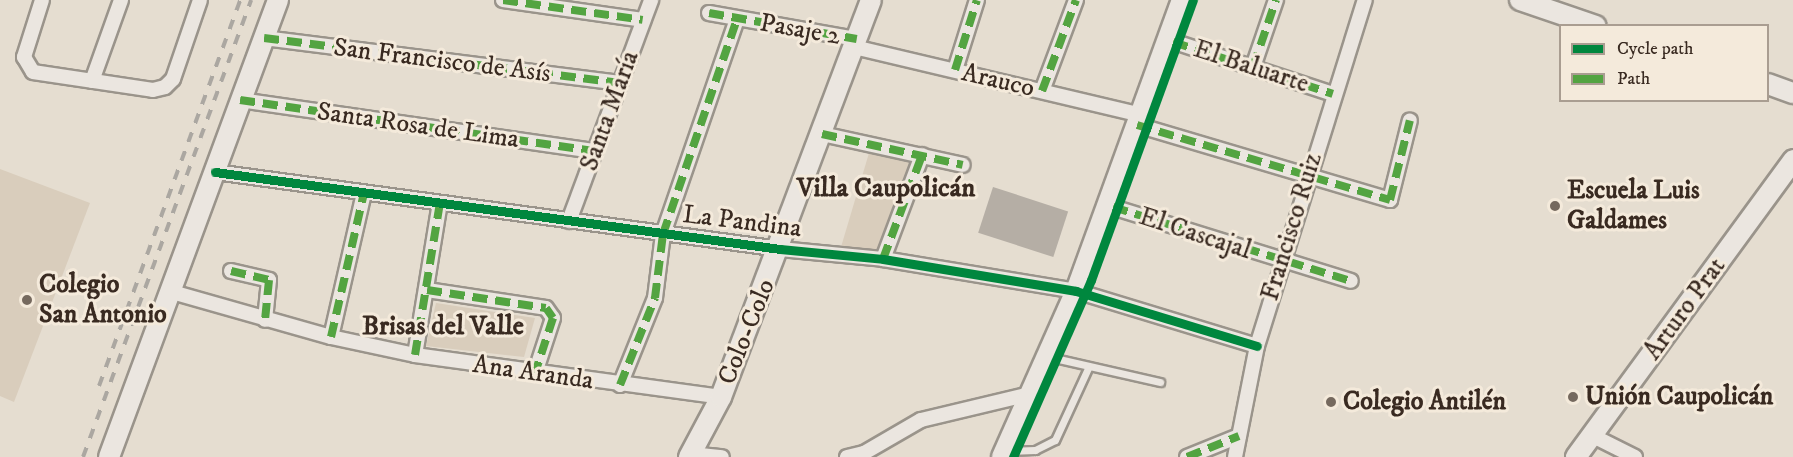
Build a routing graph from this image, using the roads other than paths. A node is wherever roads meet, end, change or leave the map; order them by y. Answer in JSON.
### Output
{"nodes":[{"id":1,"x":42,"y":0,"type":"edge"},
{"id":2,"x":121,"y":0,"type":"edge"},
{"id":3,"x":200,"y":0,"type":"edge"},
{"id":4,"x":278,"y":0,"type":"edge"},
{"id":5,"x":503,"y":0,"type":"edge"},
{"id":6,"x":651,"y":0,"type":"edge"},
{"id":7,"x":871,"y":0,"type":"edge"},
{"id":8,"x":977,"y":0,"type":"edge"},
{"id":9,"x":1076,"y":0,"type":"edge"},
{"id":10,"x":1182,"y":0,"type":"edge"},
{"id":11,"x":1276,"y":0,"type":"edge"},
{"id":12,"x":1365,"y":0,"type":"edge"},
{"id":13,"x":1520,"y":0,"type":"edge"},
{"id":14,"x":709,"y":13,"type":"dead end"},
{"id":15,"x":737,"y":19,"type":"junction"},
{"id":16,"x":643,"y":20,"type":"junction"},
{"id":17,"x":1590,"y":24,"type":"edge"},
{"id":18,"x":264,"y":38,"type":"junction"},
{"id":19,"x":1169,"y":40,"type":"junction"},
{"id":20,"x":855,"y":43,"type":"junction"},
{"id":21,"x":1254,"y":66,"type":"junction"},
{"id":22,"x":955,"y":70,"type":"junction"},
{"id":23,"x":92,"y":81,"type":"junction"},
{"id":24,"x":620,"y":83,"type":"junction"},
{"id":25,"x":1769,"y":85,"type":"edge"},
{"id":26,"x":1042,"y":91,"type":"junction"},
{"id":27,"x":1793,"y":93,"type":"edge"},
{"id":28,"x":1333,"y":94,"type":"junction"},
{"id":29,"x":240,"y":100,"type":"junction"},
{"id":30,"x":1139,"y":120,"type":"junction"},
{"id":31,"x":1410,"y":120,"type":"dead end"},
{"id":32,"x":822,"y":134,"type":"junction"},
{"id":33,"x":595,"y":151,"type":"junction"},
{"id":34,"x":922,"y":155,"type":"junction"},
{"id":35,"x":1793,"y":160,"type":"edge"},
{"id":36,"x":963,"y":165,"type":"dead end"},
{"id":37,"x":215,"y":172,"type":"junction"},
{"id":38,"x":1308,"y":176,"type":"junction"},
{"id":39,"x":364,"y":193,"type":"junction"},
{"id":40,"x":440,"y":203,"type":"junction"},
{"id":41,"x":1109,"y":206,"type":"junction"},
{"id":42,"x":569,"y":221,"type":"junction"},
{"id":43,"x":663,"y":234,"type":"junction"},
{"id":44,"x":780,"y":249,"type":"junction"},
{"id":45,"x":883,"y":259,"type":"junction"},
{"id":46,"x":1281,"y":261,"type":"junction"},
{"id":47,"x":231,"y":271,"type":"dead end"},
{"id":48,"x":1351,"y":281,"type":"dead end"},
{"id":49,"x":427,"y":290,"type":"junction"},
{"id":50,"x":1076,"y":291,"type":"junction"},
{"id":51,"x":172,"y":292,"type":"junction"},
{"id":52,"x":265,"y":320,"type":"junction"},
{"id":53,"x":331,"y":337,"type":"junction"},
{"id":54,"x":1257,"y":346,"type":"junction"},
{"id":55,"x":415,"y":355,"type":"junction"},
{"id":56,"x":1047,"y":356,"type":"junction"},
{"id":57,"x":1089,"y":366,"type":"junction"},
{"id":58,"x":535,"y":373,"type":"junction"},
{"id":59,"x":1160,"y":382,"type":"dead end"},
{"id":60,"x":620,"y":385,"type":"junction"},
{"id":61,"x":1030,"y":394,"type":"junction"},
{"id":62,"x":721,"y":398,"type":"junction"},
{"id":63,"x":1239,"y":436,"type":"junction"},
{"id":64,"x":1593,"y":436,"type":"junction"},
{"id":65,"x":1003,"y":454,"type":"edge"},
{"id":66,"x":690,"y":456,"type":"edge"},
{"id":67,"x":109,"y":457,"type":"edge"},
{"id":68,"x":722,"y":457,"type":"edge"},
{"id":69,"x":847,"y":457,"type":"edge"},
{"id":70,"x":1186,"y":457,"type":"edge"},
{"id":71,"x":1235,"y":457,"type":"edge"},
{"id":72,"x":1576,"y":457,"type":"edge"},
{"id":73,"x":1635,"y":457,"type":"edge"}],
"edges":[{"from":1,"to":23,"type":"street"},
{"from":2,"to":23,"type":"street"},
{"from":3,"to":23,"type":"street"},
{"from":4,"to":18,"type":"street"},
{"from":5,"to":16,"type":"street"},
{"from":6,"to":16,"type":"street","name":"Santa María"},
{"from":7,"to":20,"type":"street","name":"Colo-Colo"},
{"from":8,"to":22,"type":"street"},
{"from":9,"to":26,"type":"street"},
{"from":10,"to":19,"type":"street"},
{"from":11,"to":21,"type":"street"},
{"from":12,"to":28,"type":"street","name":"Francisco Ruiz"},
{"from":13,"to":17,"type":"street"},
{"from":14,"to":15,"type":"street","name":"Pasaje 2"},
{"from":15,"to":20,"type":"street","name":"Pasaje 2"},
{"from":15,"to":43,"type":"street"},
{"from":16,"to":24,"type":"street","name":"Santa María"},
{"from":18,"to":24,"type":"street","name":"San Francisco de Asís"},
{"from":18,"to":29,"type":"street"},
{"from":19,"to":21,"type":"street","name":"El Baluarte"},
{"from":19,"to":30,"type":"street"},
{"from":20,"to":22,"type":"street","name":"Arauco"},
{"from":20,"to":32,"type":"street","name":"Colo-Colo"},
{"from":21,"to":28,"type":"street","name":"El Baluarte"},
{"from":22,"to":26,"type":"street","name":"Arauco"},
{"from":24,"to":33,"type":"street","name":"Santa María"},
{"from":25,"to":27,"type":"street"},
{"from":26,"to":30,"type":"street","name":"Arauco"},
{"from":28,"to":38,"type":"street","name":"Francisco Ruiz"},
{"from":29,"to":33,"type":"street","name":"Santa Rosa de Lima"},
{"from":29,"to":37,"type":"street"},
{"from":30,"to":38,"type":"street","name":"Arauco"},
{"from":30,"to":41,"type":"street"},
{"from":31,"to":38,"type":"street","name":"Arauco"},
{"from":32,"to":34,"type":"street"},
{"from":32,"to":44,"type":"street","name":"Colo-Colo"},
{"from":33,"to":42,"type":"street","name":"Santa María"},
{"from":34,"to":36,"type":"street"},
{"from":34,"to":45,"type":"street"},
{"from":35,"to":64,"type":"street","name":"Arturo Prat"},
{"from":37,"to":39,"type":"street","name":"La Pandina"},
{"from":37,"to":51,"type":"street"},
{"from":38,"to":46,"type":"street","name":"Francisco Ruiz"},
{"from":39,"to":40,"type":"street","name":"La Pandina"},
{"from":39,"to":53,"type":"street"},
{"from":40,"to":42,"type":"street","name":"La Pandina"},
{"from":40,"to":49,"type":"street"},
{"from":41,"to":46,"type":"street","name":"El Cascajal"},
{"from":41,"to":50,"type":"street"},
{"from":42,"to":43,"type":"street","name":"La Pandina"},
{"from":43,"to":44,"type":"street","name":"La Pandina"},
{"from":43,"to":60,"type":"street"},
{"from":44,"to":45,"type":"street","name":"La Pandina"},
{"from":44,"to":62,"type":"street","name":"Colo-Colo"},
{"from":45,"to":50,"type":"street","name":"La Pandina"},
{"from":46,"to":48,"type":"street","name":"El Cascajal"},
{"from":46,"to":54,"type":"street","name":"Francisco Ruiz"},
{"from":47,"to":52,"type":"street"},
{"from":49,"to":55,"type":"street"},
{"from":49,"to":58,"type":"street"},
{"from":50,"to":54,"type":"street","name":"La Pandina"},
{"from":50,"to":56,"type":"street"},
{"from":51,"to":52,"type":"street","name":"Ana Aranda"},
{"from":51,"to":67,"type":"street"},
{"from":52,"to":53,"type":"street","name":"Ana Aranda"},
{"from":53,"to":55,"type":"street","name":"Ana Aranda"},
{"from":54,"to":63,"type":"street","name":"Francisco Ruiz"},
{"from":55,"to":58,"type":"street","name":"Ana Aranda"},
{"from":56,"to":57,"type":"lane"},
{"from":56,"to":61,"type":"street"},
{"from":57,"to":59,"type":"lane"},
{"from":57,"to":65,"type":"lane"},
{"from":58,"to":60,"type":"street","name":"Ana Aranda"},
{"from":60,"to":62,"type":"street","name":"Ana Aranda"},
{"from":61,"to":65,"type":"street"},
{"from":61,"to":69,"type":"street"},
{"from":62,"to":66,"type":"street","name":"Colo-Colo"},
{"from":63,"to":70,"type":"street"},
{"from":63,"to":71,"type":"street","name":"Francisco Ruiz"},
{"from":64,"to":72,"type":"street","name":"Arturo Prat"},
{"from":64,"to":73,"type":"street"},
{"from":66,"to":68,"type":"street"}]}
